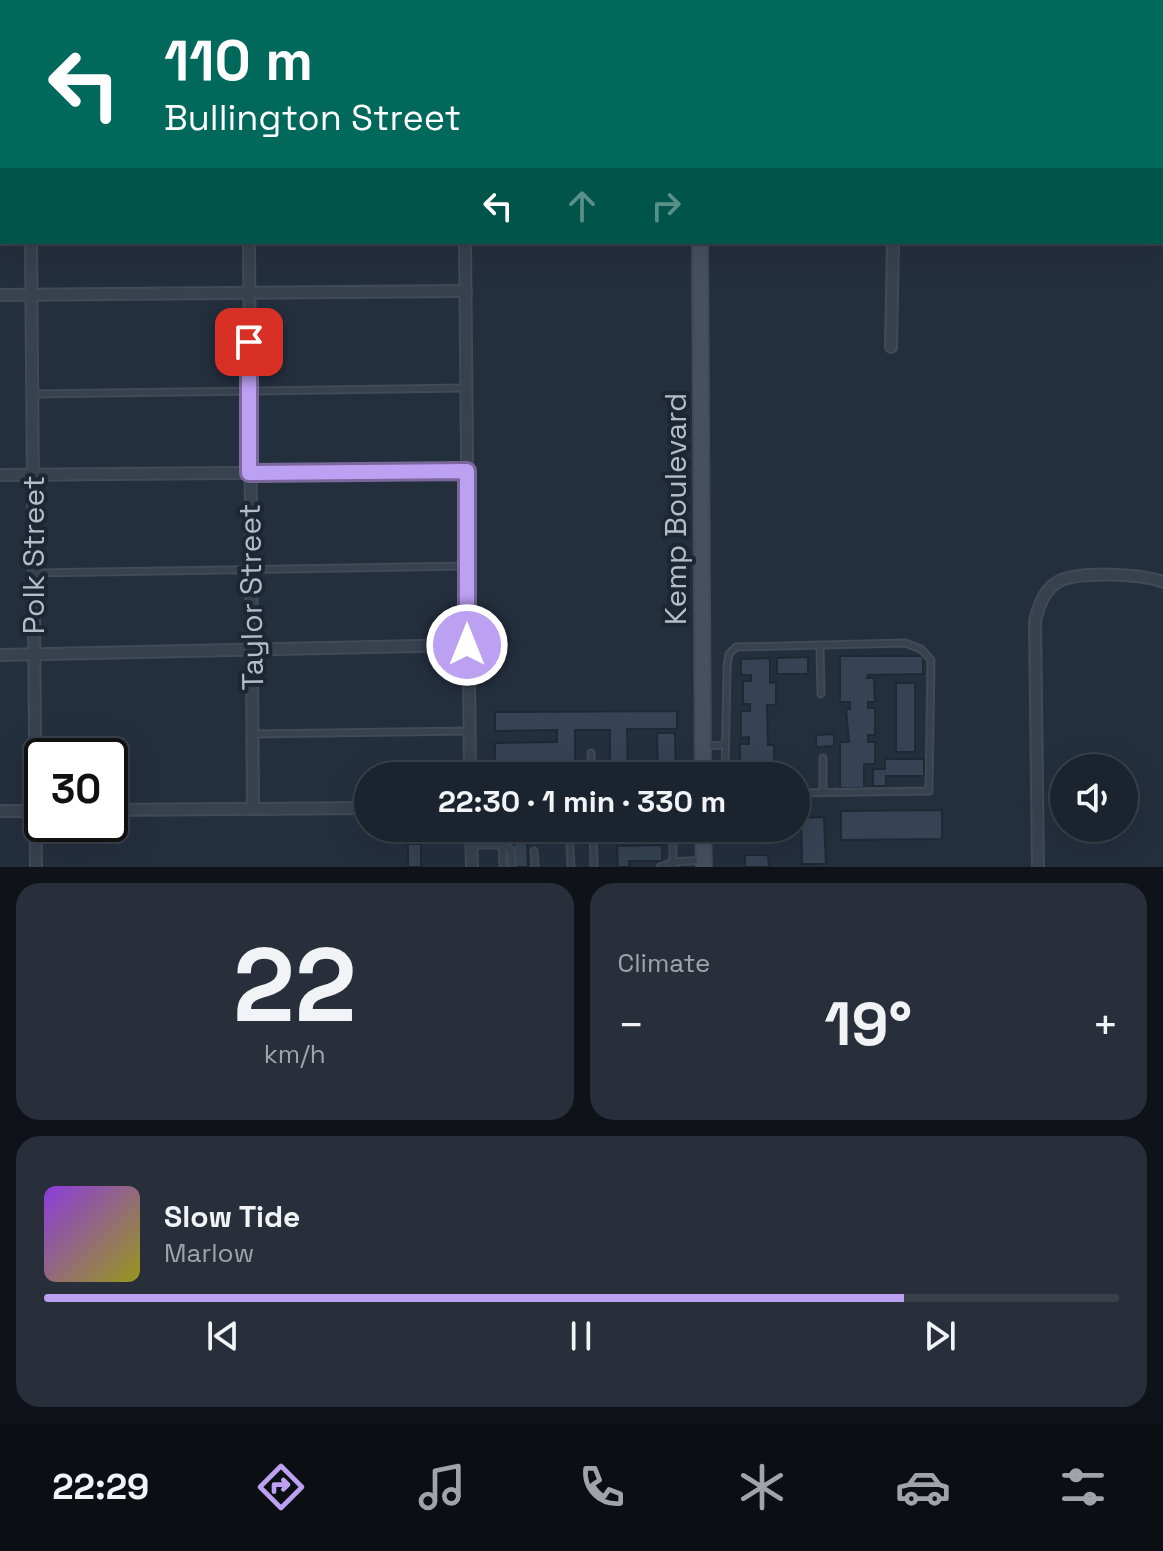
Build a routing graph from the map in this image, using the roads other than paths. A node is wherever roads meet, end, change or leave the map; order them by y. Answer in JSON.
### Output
{"nodes":[{"id":1,"x":31,"y":244,"type":"edge"},
{"id":2,"x":249,"y":244,"type":"edge"},
{"id":3,"x":465,"y":244,"type":"edge"},
{"id":4,"x":700,"y":244,"type":"edge"},
{"id":5,"x":893,"y":244,"type":"edge"},
{"id":6,"x":466,"y":291,"type":"junction"},
{"id":7,"x":249,"y":293,"type":"junction"},
{"id":8,"x":0,"y":295,"type":"edge"},
{"id":9,"x":31,"y":295,"type":"junction"},
{"id":10,"x":891,"y":347,"type":"dead end"},
{"id":11,"x":466,"y":388,"type":"junction"},
{"id":12,"x":249,"y":391,"type":"junction"},
{"id":13,"x":32,"y":394,"type":"junction"},
{"id":14,"x":467,"y":471,"type":"junction"},
{"id":15,"x":249,"y":473,"type":"junction"},
{"id":16,"x":32,"y":474,"type":"junction"},
{"id":17,"x":0,"y":475,"type":"edge"},
{"id":18,"x":468,"y":566,"type":"junction"},
{"id":19,"x":251,"y":570,"type":"junction"},
{"id":20,"x":33,"y":573,"type":"junction"},
{"id":21,"x":1163,"y":582,"type":"edge"},
{"id":22,"x":467,"y":645,"type":"junction"},
{"id":23,"x":820,"y":645,"type":"junction"},
{"id":24,"x":252,"y":652,"type":"junction"},
{"id":25,"x":0,"y":655,"type":"edge"},
{"id":26,"x":33,"y":655,"type":"junction"},
{"id":27,"x":821,"y":694,"type":"dead end"},
{"id":28,"x":469,"y":731,"type":"junction"},
{"id":29,"x":252,"y":734,"type":"junction"},
{"id":30,"x":36,"y":738,"type":"edge"},
{"id":31,"x":725,"y":745,"type":"junction"},
{"id":32,"x":703,"y":746,"type":"junction"},
{"id":33,"x":591,"y":753,"type":"dead end"},
{"id":34,"x":823,"y":758,"type":"dead end"},
{"id":35,"x":470,"y":762,"type":"edge"},
{"id":36,"x":591,"y":762,"type":"edge"},
{"id":37,"x":703,"y":762,"type":"edge"},
{"id":38,"x":725,"y":762,"type":"edge"},
{"id":39,"x":810,"y":792,"type":"edge"},
{"id":40,"x":823,"y":792,"type":"junction"},
{"id":41,"x":354,"y":808,"type":"edge"},
{"id":42,"x":253,"y":809,"type":"junction"},
{"id":43,"x":128,"y":810,"type":"edge"},
{"id":44,"x":0,"y":811,"type":"edge"},
{"id":45,"x":24,"y":811,"type":"edge"},
{"id":46,"x":37,"y":842,"type":"edge"},
{"id":47,"x":570,"y":842,"type":"edge"},
{"id":48,"x":593,"y":842,"type":"edge"},
{"id":49,"x":673,"y":842,"type":"edge"},
{"id":50,"x":703,"y":842,"type":"edge"},
{"id":51,"x":471,"y":845,"type":"joint"},
{"id":52,"x":502,"y":845,"type":"junction"},
{"id":53,"x":534,"y":851,"type":"dead end"},
{"id":54,"x":673,"y":864,"type":"edge"},
{"id":55,"x":687,"y":864,"type":"edge"},
{"id":56,"x":704,"y":864,"type":"edge"},
{"id":57,"x":36,"y":867,"type":"edge"},
{"id":58,"x":472,"y":867,"type":"edge"},
{"id":59,"x":503,"y":867,"type":"edge"},
{"id":60,"x":512,"y":867,"type":"edge"},
{"id":61,"x":535,"y":867,"type":"edge"},
{"id":62,"x":571,"y":867,"type":"edge"},
{"id":63,"x":594,"y":867,"type":"edge"},
{"id":64,"x":660,"y":867,"type":"edge"},
{"id":65,"x":1038,"y":867,"type":"edge"}],
"edges":[{"from":1,"to":9,"type":"street","name":"Polk Street"},
{"from":2,"to":7,"type":"street","name":"Taylor Street"},
{"from":3,"to":6,"type":"street"},
{"from":4,"to":32,"type":"main road","name":"Kemp Boulevard"},
{"from":5,"to":10,"type":"street"},
{"from":6,"to":7,"type":"street"},
{"from":6,"to":11,"type":"street"},
{"from":7,"to":9,"type":"street"},
{"from":7,"to":12,"type":"street","name":"Taylor Street"},
{"from":8,"to":9,"type":"street"},
{"from":9,"to":13,"type":"street","name":"Polk Street"},
{"from":11,"to":12,"type":"lane"},
{"from":11,"to":14,"type":"street"},
{"from":12,"to":13,"type":"lane"},
{"from":12,"to":15,"type":"street","name":"Taylor Street"},
{"from":13,"to":16,"type":"street","name":"Polk Street"},
{"from":14,"to":15,"type":"street"},
{"from":14,"to":18,"type":"street"},
{"from":15,"to":16,"type":"street"},
{"from":15,"to":19,"type":"street","name":"Taylor Street"},
{"from":16,"to":17,"type":"street"},
{"from":16,"to":20,"type":"street","name":"Polk Street"},
{"from":18,"to":19,"type":"lane"},
{"from":18,"to":22,"type":"street"},
{"from":19,"to":20,"type":"lane"},
{"from":19,"to":24,"type":"street","name":"Taylor Street"},
{"from":20,"to":26,"type":"street","name":"Polk Street"},
{"from":21,"to":65,"type":"street"},
{"from":22,"to":24,"type":"street"},
{"from":22,"to":28,"type":"street"},
{"from":23,"to":27,"type":"lane"},
{"from":23,"to":31,"type":"lane"},
{"from":23,"to":40,"type":"lane"},
{"from":24,"to":26,"type":"street"},
{"from":24,"to":29,"type":"street","name":"Taylor Street"},
{"from":25,"to":26,"type":"street"},
{"from":26,"to":30,"type":"street","name":"Polk Street"},
{"from":28,"to":29,"type":"lane"},
{"from":28,"to":35,"type":"street"},
{"from":29,"to":42,"type":"street","name":"Taylor Street"},
{"from":31,"to":32,"type":"lane"},
{"from":31,"to":38,"type":"lane"},
{"from":32,"to":37,"type":"main road","name":"Kemp Boulevard"},
{"from":33,"to":36,"type":"lane"},
{"from":34,"to":40,"type":"lane"},
{"from":39,"to":40,"type":"lane"},
{"from":41,"to":42,"type":"street"},
{"from":42,"to":43,"type":"street"},
{"from":44,"to":45,"type":"street"},
{"from":46,"to":57,"type":"street","name":"Polk Street"},
{"from":47,"to":62,"type":"lane"},
{"from":48,"to":63,"type":"lane"},
{"from":49,"to":54,"type":"lane"},
{"from":50,"to":56,"type":"main road"},
{"from":51,"to":52,"type":"lane"},
{"from":51,"to":58,"type":"street"},
{"from":52,"to":59,"type":"lane"},
{"from":52,"to":60,"type":"lane"},
{"from":53,"to":61,"type":"lane"},
{"from":54,"to":55,"type":"lane"},
{"from":54,"to":64,"type":"lane"},
{"from":55,"to":56,"type":"lane"}]}
